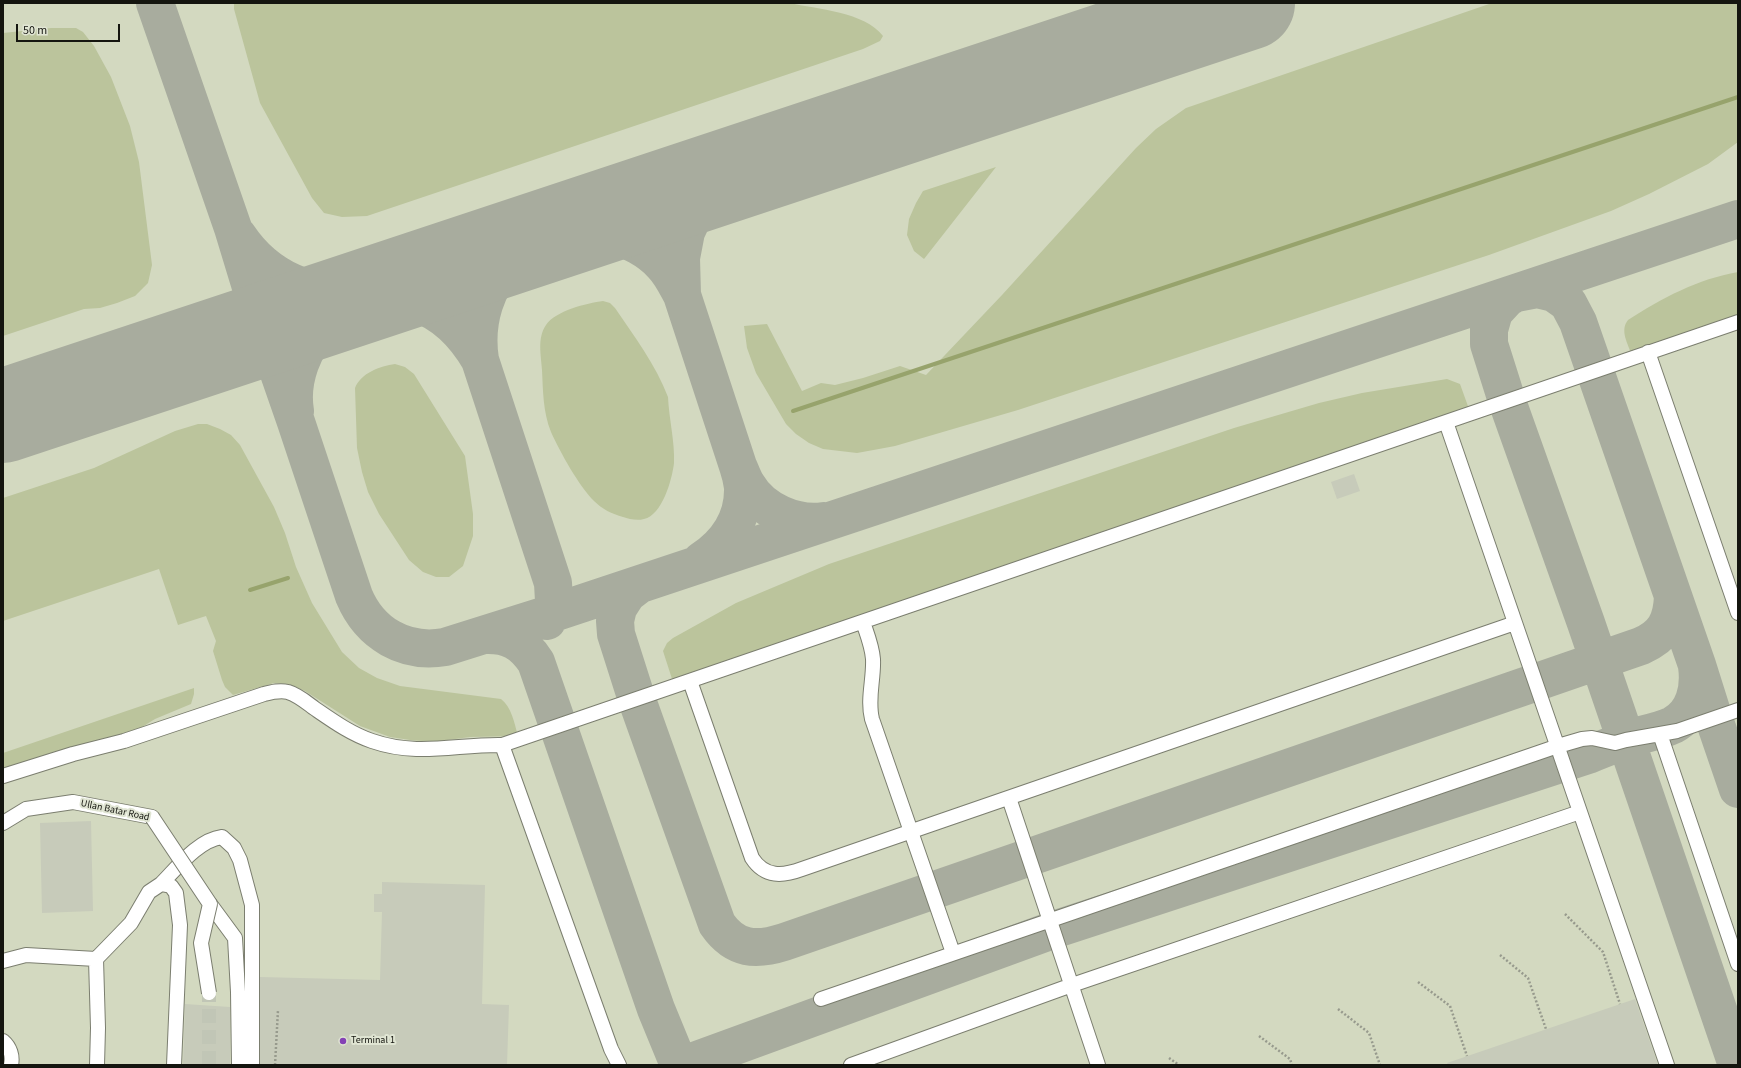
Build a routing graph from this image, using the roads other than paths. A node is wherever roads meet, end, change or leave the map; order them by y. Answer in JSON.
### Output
{"nodes":[{"id":1,"x":1738,"y":322,"type":"edge"},
{"id":2,"x":1648,"y":352,"type":"junction"},
{"id":3,"x":1446,"y":422,"type":"junction"},
{"id":4,"x":1738,"y":613,"type":"edge"},
{"id":5,"x":863,"y":622,"type":"junction"},
{"id":6,"x":1515,"y":623,"type":"junction"},
{"id":7,"x":690,"y":681,"type":"junction"},
{"id":8,"x":1738,"y":710,"type":"edge"},
{"id":9,"x":1660,"y":734,"type":"junction"},
{"id":10,"x":502,"y":745,"type":"junction"},
{"id":11,"x":1558,"y":746,"type":"junction"},
{"id":12,"x":3,"y":776,"type":"edge"},
{"id":13,"x":1009,"y":798,"type":"junction"},
{"id":14,"x":1580,"y":812,"type":"junction"},
{"id":15,"x":3,"y":823,"type":"edge"},
{"id":16,"x":911,"y":832,"type":"junction"},
{"id":17,"x":161,"y":884,"type":"junction"},
{"id":18,"x":210,"y":904,"type":"junction"},
{"id":19,"x":1050,"y":920,"type":"junction"},
{"id":20,"x":953,"y":953,"type":"junction"},
{"id":21,"x":96,"y":959,"type":"junction"},
{"id":22,"x":3,"y":960,"type":"edge"},
{"id":23,"x":1738,"y":964,"type":"edge"},
{"id":24,"x":1072,"y":985,"type":"junction"},
{"id":25,"x":209,"y":994,"type":"tunnel mouth"},
{"id":26,"x":821,"y":999,"type":"dead end"},
{"id":27,"x":3,"y":1041,"type":"edge"},
{"id":28,"x":610,"y":1049,"type":"junction"},
{"id":29,"x":11,"y":1065,"type":"edge"},
{"id":30,"x":97,"y":1065,"type":"edge"},
{"id":31,"x":174,"y":1065,"type":"edge"},
{"id":32,"x":239,"y":1065,"type":"edge"},
{"id":33,"x":252,"y":1065,"type":"edge"},
{"id":34,"x":612,"y":1065,"type":"edge"},
{"id":35,"x":619,"y":1065,"type":"edge"},
{"id":36,"x":851,"y":1065,"type":"edge"},
{"id":37,"x":1098,"y":1065,"type":"edge"},
{"id":38,"x":1667,"y":1065,"type":"edge"}],
"edges":[{"from":1,"to":2,"type":"street"},
{"from":2,"to":3,"type":"street"},
{"from":2,"to":4,"type":"street"},
{"from":3,"to":5,"type":"street"},
{"from":3,"to":6,"type":"street"},
{"from":5,"to":7,"type":"street"},
{"from":5,"to":16,"type":"street"},
{"from":6,"to":11,"type":"street"},
{"from":6,"to":13,"type":"street"},
{"from":7,"to":10,"type":"street"},
{"from":7,"to":16,"type":"street"},
{"from":8,"to":9,"type":"street"},
{"from":9,"to":11,"type":"street"},
{"from":9,"to":23,"type":"street"},
{"from":10,"to":12,"type":"street"},
{"from":10,"to":28,"type":"street"},
{"from":11,"to":14,"type":"street"},
{"from":11,"to":19,"type":"street"},
{"from":13,"to":16,"type":"street"},
{"from":13,"to":19,"type":"street"},
{"from":14,"to":24,"type":"street"},
{"from":14,"to":38,"type":"street"},
{"from":15,"to":18,"type":"street","name":"Ullan Batar Road","bridge":true},
{"from":16,"to":20,"type":"street"},
{"from":17,"to":21,"type":"street"},
{"from":17,"to":31,"type":"street"},
{"from":17,"to":33,"type":"street"},
{"from":18,"to":25,"type":"street","bridge":true},
{"from":18,"to":32,"type":"street","name":"Ullan Batar Road"},
{"from":19,"to":20,"type":"street"},
{"from":19,"to":24,"type":"street"},
{"from":20,"to":26,"type":"street"},
{"from":21,"to":22,"type":"street"},
{"from":21,"to":30,"type":"street"},
{"from":24,"to":36,"type":"street"},
{"from":24,"to":37,"type":"street"},
{"from":27,"to":29,"type":"street"},
{"from":28,"to":34,"type":"street"},
{"from":28,"to":35,"type":"street"}]}
